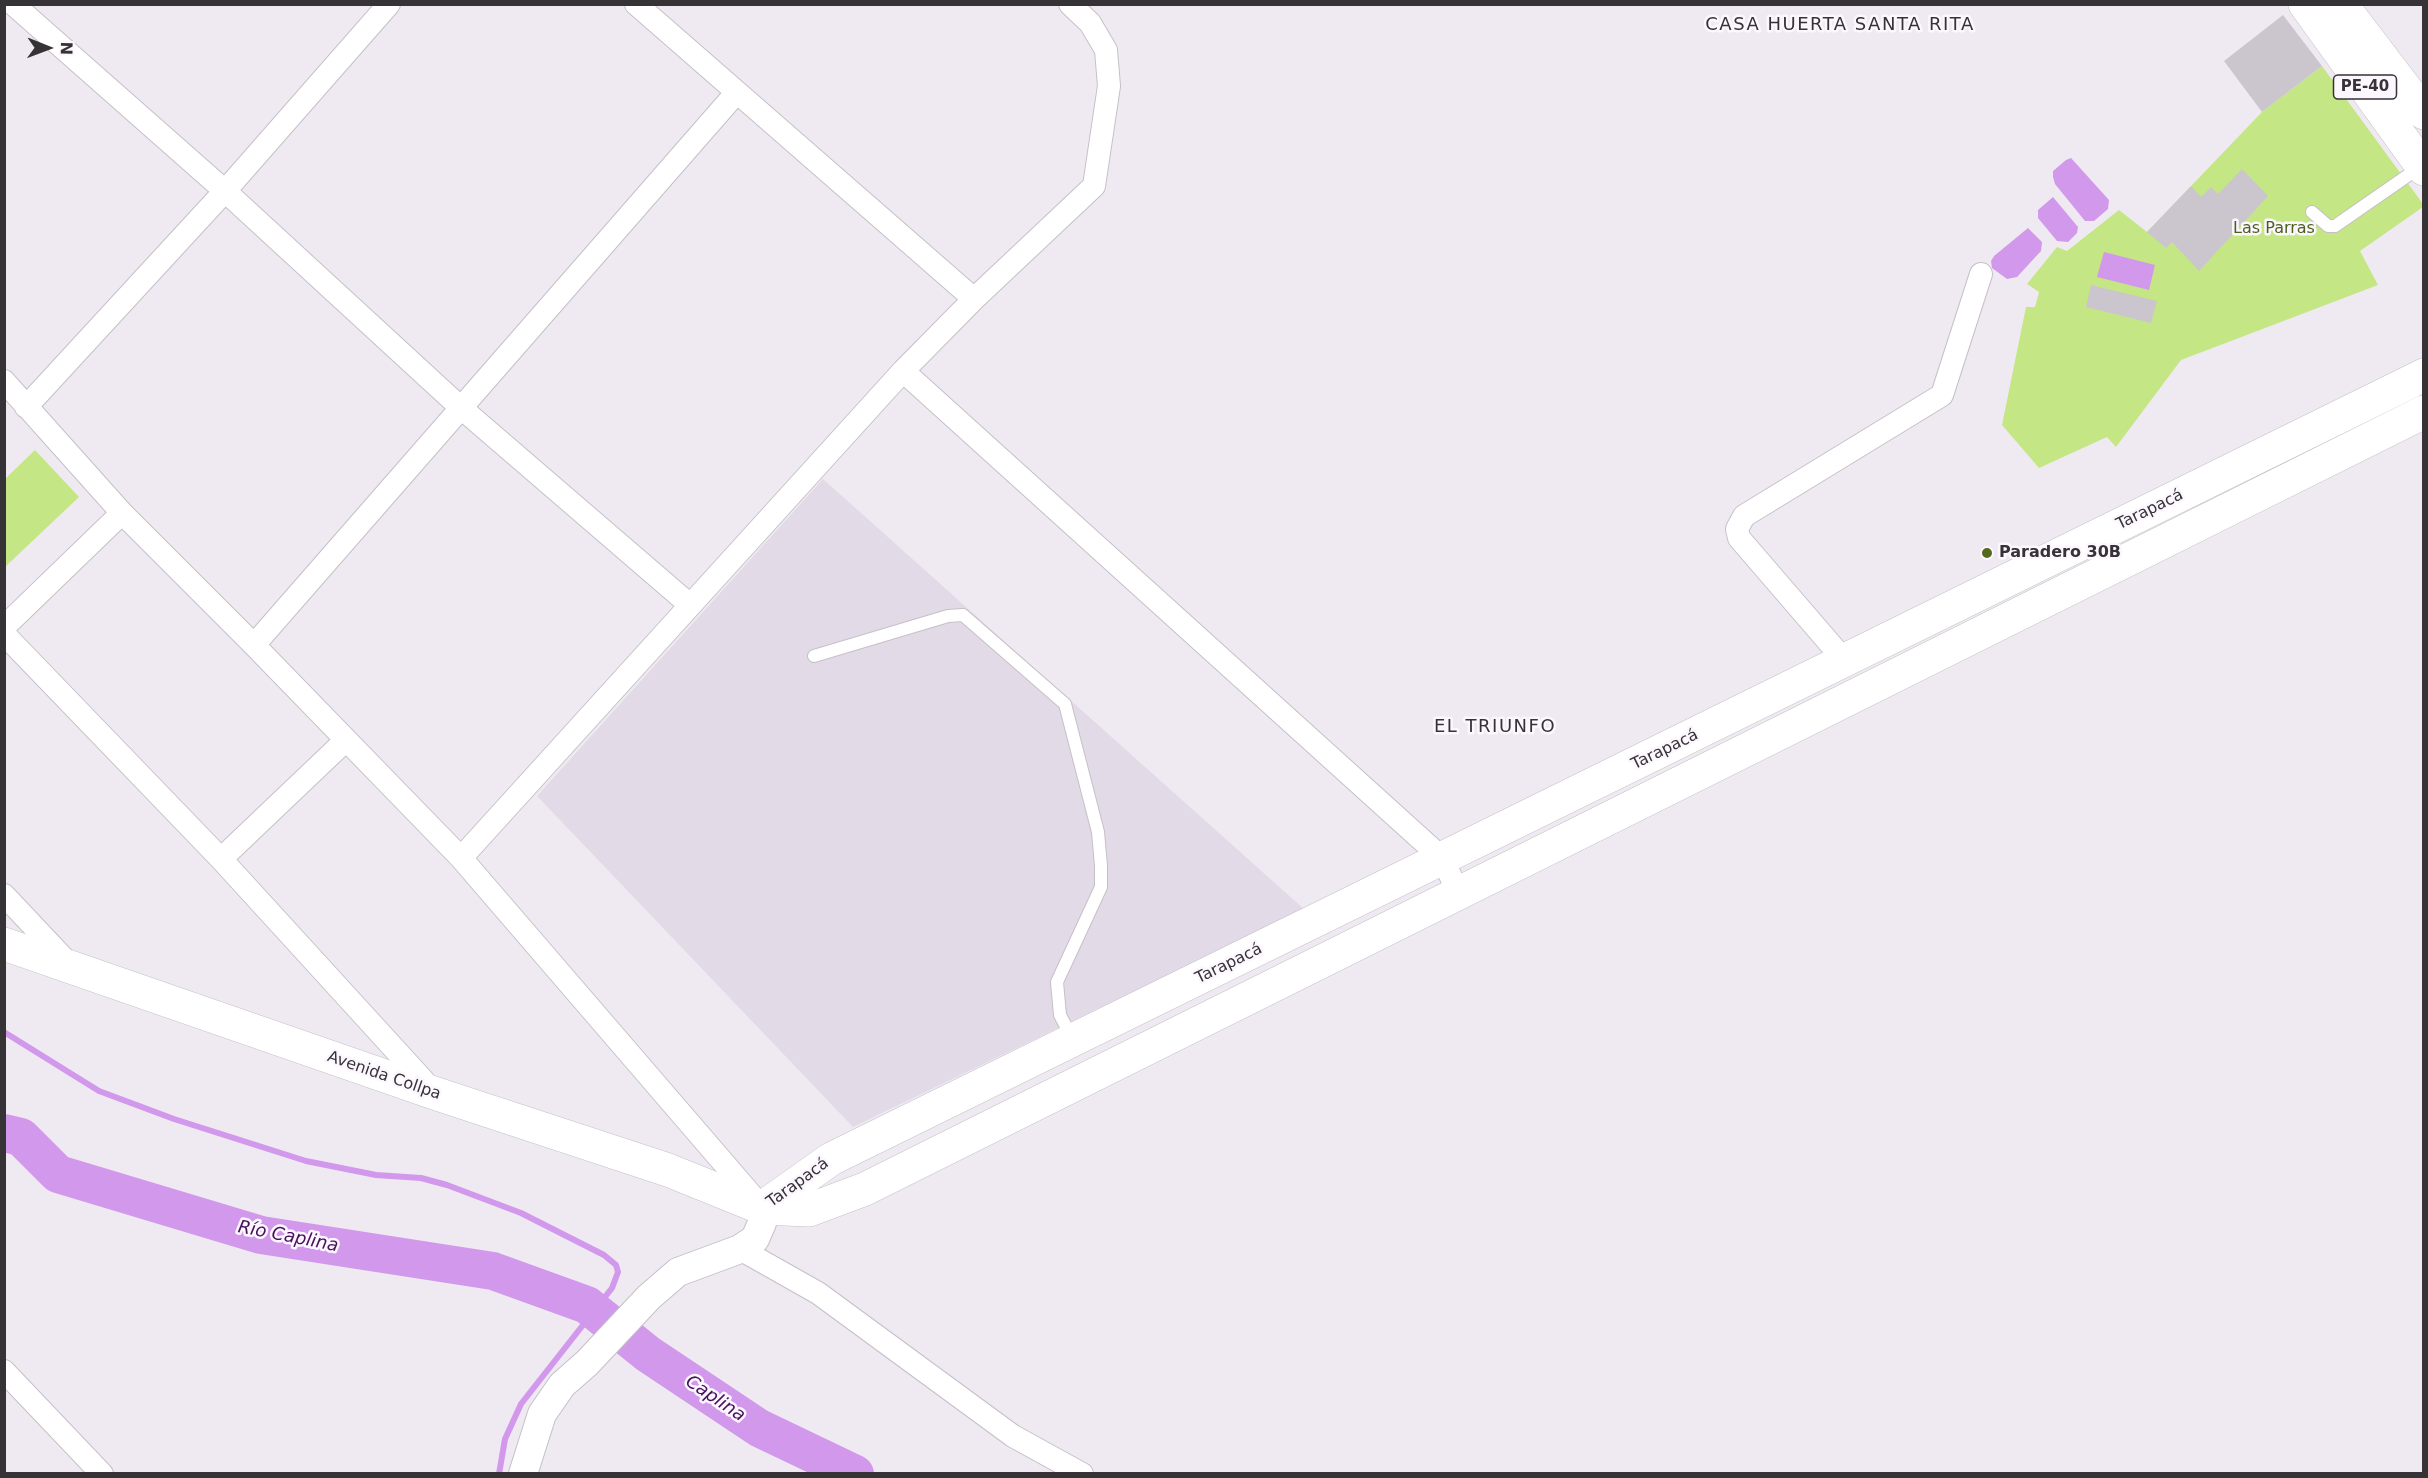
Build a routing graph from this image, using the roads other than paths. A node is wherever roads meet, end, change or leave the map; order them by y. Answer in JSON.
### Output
{"nodes":[{"id":1,"x":13,"y":4,"type":"edge"},
{"id":2,"x":389,"y":4,"type":"edge"},
{"id":3,"x":636,"y":4,"type":"edge"},
{"id":4,"x":1070,"y":4,"type":"edge"},
{"id":5,"x":2305,"y":4,"type":"edge"},
{"id":6,"x":2339,"y":19,"type":"edge"},
{"id":7,"x":737,"y":92,"type":"junction"},
{"id":8,"x":2424,"y":113,"type":"edge"},
{"id":9,"x":2423,"y":167,"type":"edge"},
{"id":10,"x":225,"y":191,"type":"junction"},
{"id":11,"x":2312,"y":212,"type":"dead end"},
{"id":12,"x":1981,"y":274,"type":"dead end"},
{"id":13,"x":974,"y":299,"type":"junction"},
{"id":14,"x":903,"y":371,"type":"junction"},
{"id":15,"x":2415,"y":379,"type":"edge"},
{"id":16,"x":4,"y":381,"type":"edge"},
{"id":17,"x":26,"y":407,"type":"junction"},
{"id":18,"x":460,"y":407,"type":"junction"},
{"id":19,"x":2423,"y":413,"type":"edge"},
{"id":20,"x":122,"y":513,"type":"junction"},
{"id":21,"x":2033,"y":568,"type":"junction"},
{"id":22,"x":2049,"y":599,"type":"junction"},
{"id":23,"x":690,"y":605,"type":"junction"},
{"id":24,"x":4,"y":627,"type":"edge"},
{"id":25,"x":4,"y":634,"type":"edge"},
{"id":26,"x":254,"y":645,"type":"junction"},
{"id":27,"x":814,"y":656,"type":"dead end"},
{"id":28,"x":1845,"y":661,"type":"junction"},
{"id":29,"x":1810,"y":678,"type":"junction"},
{"id":30,"x":1826,"y":709,"type":"junction"},
{"id":31,"x":346,"y":740,"type":"junction"},
{"id":32,"x":1641,"y":761,"type":"junction"},
{"id":33,"x":1658,"y":793,"type":"junction"},
{"id":34,"x":460,"y":858,"type":"junction"},
{"id":35,"x":221,"y":859,"type":"junction"},
{"id":36,"x":1443,"y":859,"type":"junction"},
{"id":37,"x":1458,"y":893,"type":"junction"},
{"id":38,"x":4,"y":895,"type":"edge"},
{"id":39,"x":4,"y":944,"type":"edge"},
{"id":40,"x":72,"y":968,"type":"junction"},
{"id":41,"x":1073,"y":1041,"type":"junction"},
{"id":42,"x":1091,"y":1076,"type":"junction"},
{"id":43,"x":434,"y":1093,"type":"junction"},
{"id":44,"x":762,"y":1208,"type":"junction"},
{"id":45,"x":740,"y":1249,"type":"junction"},
{"id":46,"x":4,"y":1371,"type":"edge"},
{"id":47,"x":102,"y":1473,"type":"edge"},
{"id":48,"x":523,"y":1473,"type":"edge"},
{"id":49,"x":1082,"y":1473,"type":"edge"}],
"edges":[{"from":1,"to":10,"type":"street"},
{"from":2,"to":10,"type":"street"},
{"from":3,"to":7,"type":"street"},
{"from":4,"to":13,"type":"street"},
{"from":5,"to":6,"type":"main road","number":"PE-40"},
{"from":6,"to":8,"type":"main road","number":"PE-40"},
{"from":6,"to":9,"type":"main road","number":"PE-40"},
{"from":7,"to":13,"type":"street"},
{"from":7,"to":18,"type":"street"},
{"from":9,"to":11,"type":"lane"},
{"from":10,"to":17,"type":"street"},
{"from":10,"to":18,"type":"street"},
{"from":12,"to":28,"type":"street"},
{"from":13,"to":14,"type":"street"},
{"from":14,"to":23,"type":"street"},
{"from":14,"to":36,"type":"street"},
{"from":15,"to":19,"type":"main road"},
{"from":15,"to":21,"type":"main road","name":"Tarapacá"},
{"from":16,"to":17,"type":"street"},
{"from":17,"to":20,"type":"street"},
{"from":18,"to":23,"type":"street"},
{"from":18,"to":26,"type":"street"},
{"from":19,"to":22,"type":"main road","name":"Tarapacá"},
{"from":20,"to":24,"type":"street"},
{"from":20,"to":26,"type":"street"},
{"from":21,"to":22,"type":"main road"},
{"from":21,"to":28,"type":"main road","name":"Tarapacá"},
{"from":22,"to":30,"type":"main road","name":"Tarapacá"},
{"from":23,"to":34,"type":"street"},
{"from":25,"to":35,"type":"street"},
{"from":26,"to":31,"type":"street"},
{"from":27,"to":41,"type":"lane"},
{"from":28,"to":29,"type":"main road","name":"Tarapacá"},
{"from":29,"to":30,"type":"main road"},
{"from":29,"to":32,"type":"main road","name":"Tarapacá"},
{"from":30,"to":33,"type":"main road","name":"Tarapacá"},
{"from":31,"to":34,"type":"street"},
{"from":31,"to":35,"type":"street"},
{"from":32,"to":33,"type":"main road"},
{"from":32,"to":36,"type":"main road","name":"Tarapacá"},
{"from":33,"to":37,"type":"main road","name":"Tarapacá"},
{"from":34,"to":44,"type":"street"},
{"from":35,"to":43,"type":"street"},
{"from":36,"to":37,"type":"street"},
{"from":36,"to":41,"type":"main road","name":"Tarapacá"},
{"from":37,"to":42,"type":"main road","name":"Tarapacá"},
{"from":38,"to":40,"type":"street"},
{"from":39,"to":40,"type":"main road","name":"Avenida Collpa"},
{"from":40,"to":43,"type":"main road","name":"Avenida Collpa"},
{"from":41,"to":42,"type":"main road"},
{"from":41,"to":44,"type":"main road","name":"Tarapacá"},
{"from":42,"to":44,"type":"main road","name":"Tarapacá"},
{"from":43,"to":44,"type":"main road","name":"Avenida Collpa"},
{"from":44,"to":45,"type":"street"},
{"from":45,"to":48,"type":"street"},
{"from":45,"to":49,"type":"street"},
{"from":46,"to":47,"type":"street"}]}
